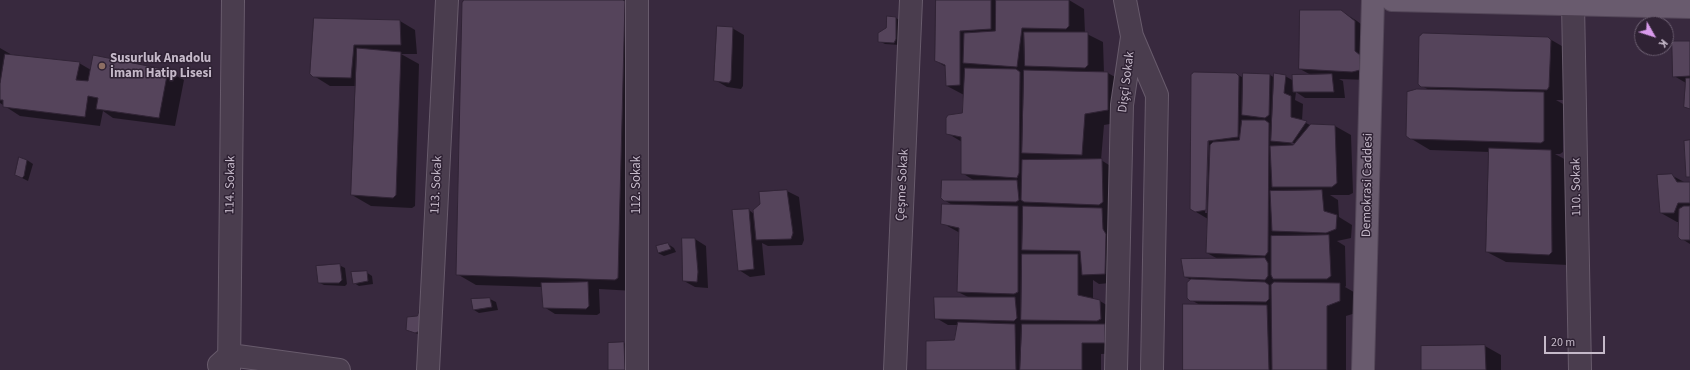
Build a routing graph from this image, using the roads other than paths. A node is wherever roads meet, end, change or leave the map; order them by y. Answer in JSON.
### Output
{"nodes":[{"id":1,"x":233,"y":0,"type":"edge"},
{"id":2,"x":447,"y":0,"type":"edge"},
{"id":3,"x":637,"y":0,"type":"edge"},
{"id":4,"x":911,"y":0,"type":"edge"},
{"id":5,"x":1125,"y":0,"type":"edge"},
{"id":6,"x":1373,"y":0,"type":"edge"},
{"id":7,"x":1392,"y":0,"type":"edge"},
{"id":8,"x":1574,"y":4,"type":"junction"},
{"id":9,"x":1690,"y":7,"type":"edge"},
{"id":10,"x":1132,"y":36,"type":"junction"},
{"id":11,"x":229,"y":363,"type":"edge"},
{"id":12,"x":214,"y":370,"type":"edge"},
{"id":13,"x":339,"y":370,"type":"edge"},
{"id":14,"x":428,"y":370,"type":"edge"},
{"id":15,"x":637,"y":370,"type":"edge"},
{"id":16,"x":895,"y":370,"type":"edge"},
{"id":17,"x":1116,"y":370,"type":"edge"},
{"id":18,"x":1152,"y":370,"type":"edge"},
{"id":19,"x":1363,"y":370,"type":"edge"},
{"id":20,"x":1580,"y":370,"type":"edge"}],
"edges":[{"from":1,"to":11,"type":"street","name":"114. Sokak"},
{"from":2,"to":14,"type":"street","name":"113. Sokak"},
{"from":3,"to":15,"type":"street","name":"112. Sokak"},
{"from":4,"to":16,"type":"street","name":"Çeşme Sokak"},
{"from":5,"to":10,"type":"street"},
{"from":6,"to":19,"type":"main road","name":"Demokrasi Caddesi"},
{"from":7,"to":8,"type":"main road"},
{"from":8,"to":9,"type":"main road"},
{"from":8,"to":20,"type":"street","name":"110. Sokak"},
{"from":10,"to":17,"type":"street","name":"Dişçi Sokak"},
{"from":10,"to":18,"type":"street","name":"Dişçi Sokak"},
{"from":11,"to":12,"type":"street"},
{"from":11,"to":13,"type":"street"}]}
